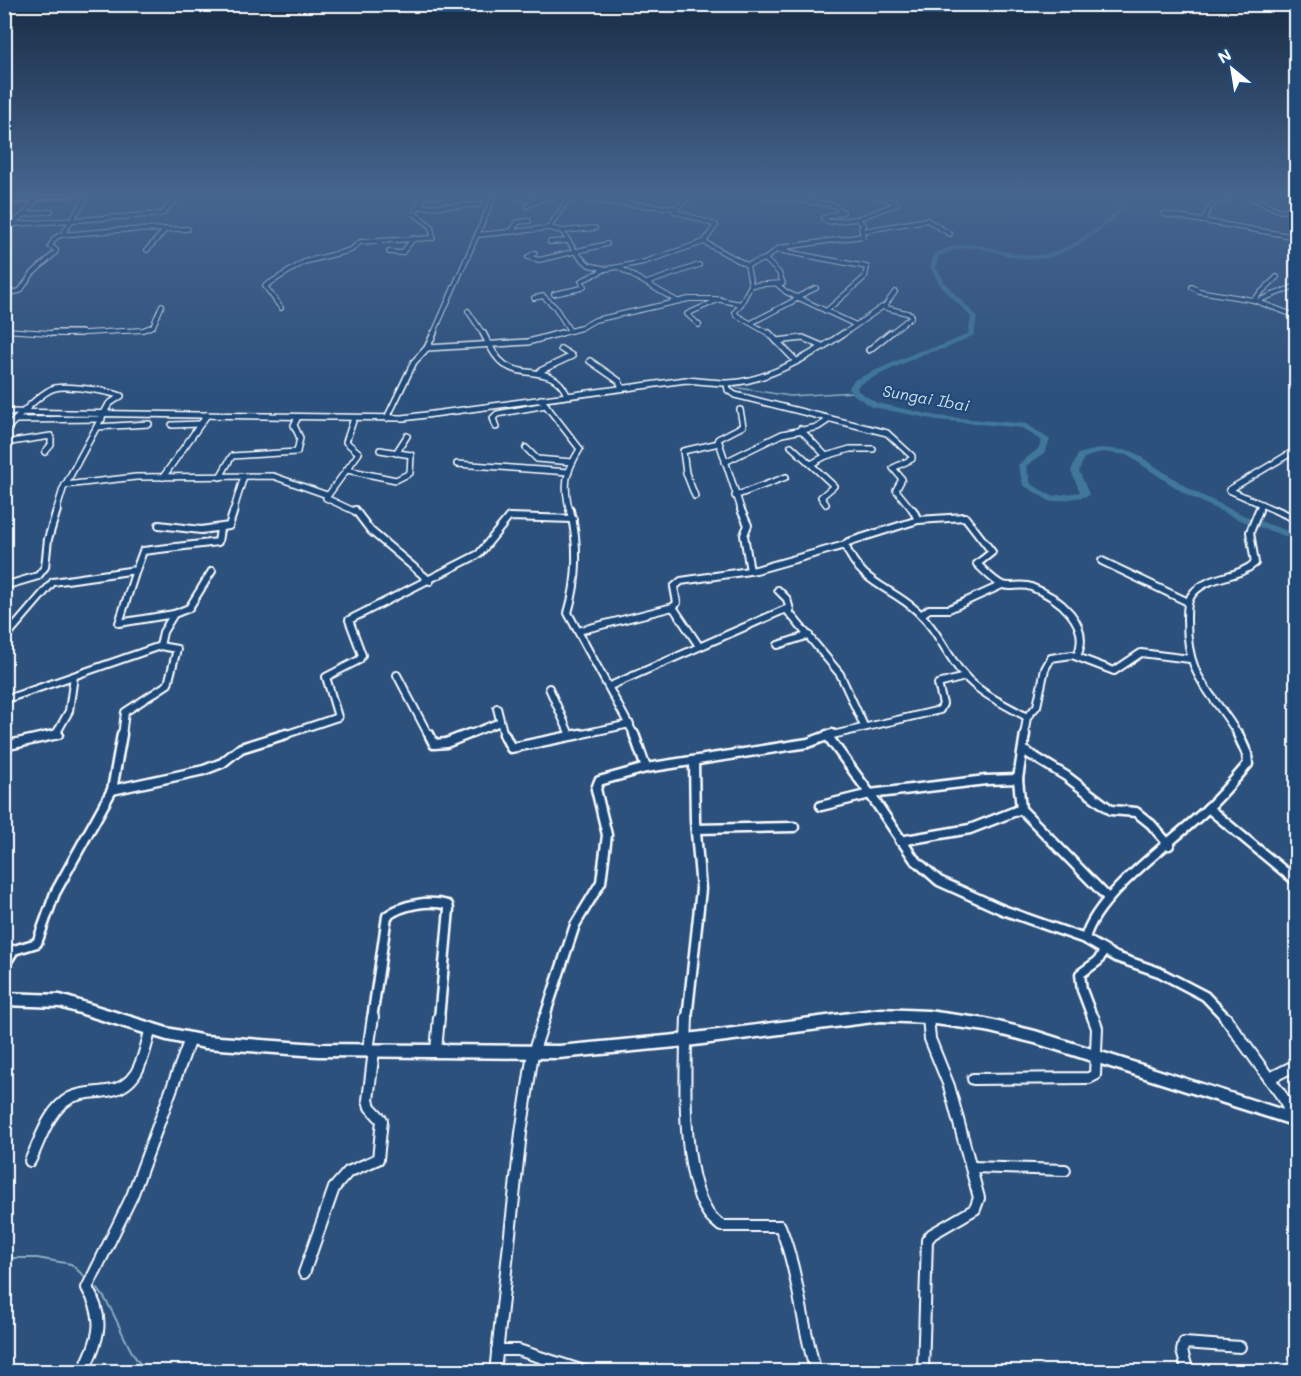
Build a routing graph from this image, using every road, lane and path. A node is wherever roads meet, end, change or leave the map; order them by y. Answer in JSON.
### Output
{"nodes":[{"id":1,"x":49,"y":258,"type":"edge"},
{"id":2,"x":318,"y":258,"type":"edge"},
{"id":3,"x":467,"y":258,"type":"edge"},
{"id":4,"x":581,"y":258,"type":"edge"},
{"id":5,"x":655,"y":258,"type":"edge"},
{"id":6,"x":734,"y":258,"type":"edge"},
{"id":7,"x":820,"y":258,"type":"edge"},
{"id":8,"x":765,"y":259,"type":"joint"},
{"id":9,"x":699,"y":265,"type":"dead end"},
{"id":10,"x":747,"y":265,"type":"junction"},
{"id":11,"x":618,"y":267,"type":"junction"},
{"id":12,"x":604,"y":270,"type":"junction"},
{"id":13,"x":1277,"y":278,"type":"dead end"},
{"id":14,"x":647,"y":283,"type":"junction"},
{"id":15,"x":777,"y":284,"type":"junction"},
{"id":16,"x":751,"y":285,"type":"junction"},
{"id":17,"x":1296,"y":286,"type":"edge"},
{"id":18,"x":1192,"y":287,"type":"dead end"},
{"id":19,"x":816,"y":288,"type":"dead end"},
{"id":20,"x":896,"y":292,"type":"dead end"},
{"id":21,"x":4,"y":294,"type":"edge"},
{"id":22,"x":554,"y":294,"type":"dead end"},
{"id":23,"x":798,"y":297,"type":"junction"},
{"id":24,"x":534,"y":298,"type":"dead end"},
{"id":25,"x":720,"y":299,"type":"junction"},
{"id":26,"x":677,"y":301,"type":"junction"},
{"id":27,"x":1255,"y":301,"type":"junction"},
{"id":28,"x":741,"y":304,"type":"junction"},
{"id":29,"x":162,"y":305,"type":"dead end"},
{"id":30,"x":884,"y":307,"type":"junction"},
{"id":31,"x":281,"y":308,"type":"dead end"},
{"id":32,"x":1296,"y":309,"type":"edge"},
{"id":33,"x":468,"y":311,"type":"dead end"},
{"id":34,"x":826,"y":311,"type":"junction"},
{"id":35,"x":1287,"y":312,"type":"junction"},
{"id":36,"x":1296,"y":316,"type":"edge"},
{"id":37,"x":753,"y":322,"type":"junction"},
{"id":38,"x":699,"y":325,"type":"dead end"},
{"id":39,"x":856,"y":325,"type":"junction"},
{"id":40,"x":4,"y":330,"type":"edge"},
{"id":41,"x":570,"y":331,"type":"junction"},
{"id":42,"x":777,"y":341,"type":"junction"},
{"id":43,"x":490,"y":344,"type":"junction"},
{"id":44,"x":824,"y":347,"type":"junction"},
{"id":45,"x":427,"y":348,"type":"junction"},
{"id":46,"x":561,"y":349,"type":"dead end"},
{"id":47,"x":869,"y":350,"type":"dead end"},
{"id":48,"x":795,"y":360,"type":"junction"},
{"id":49,"x":590,"y":362,"type":"dead end"},
{"id":50,"x":540,"y":371,"type":"junction"},
{"id":51,"x":727,"y":386,"type":"junction"},
{"id":52,"x":622,"y":388,"type":"junction"},
{"id":53,"x":567,"y":395,"type":"junction"},
{"id":54,"x":544,"y":402,"type":"junction"},
{"id":55,"x":741,"y":410,"type":"dead end"},
{"id":56,"x":4,"y":412,"type":"edge"},
{"id":57,"x":207,"y":415,"type":"junction"},
{"id":58,"x":18,"y":416,"type":"junction"},
{"id":59,"x":103,"y":416,"type":"junction"},
{"id":60,"x":387,"y":418,"type":"junction"},
{"id":61,"x":830,"y":418,"type":"junction"},
{"id":62,"x":297,"y":419,"type":"junction"},
{"id":63,"x":352,"y":420,"type":"junction"},
{"id":64,"x":202,"y":422,"type":"junction"},
{"id":65,"x":149,"y":424,"type":"dead end"},
{"id":66,"x":172,"y":424,"type":"dead end"},
{"id":67,"x":97,"y":427,"type":"junction"},
{"id":68,"x":496,"y":427,"type":"dead end"},
{"id":69,"x":800,"y":429,"type":"junction"},
{"id":70,"x":4,"y":432,"type":"edge"},
{"id":71,"x":407,"y":436,"type":"dead end"},
{"id":72,"x":4,"y":443,"type":"edge"},
{"id":73,"x":719,"y":443,"type":"junction"},
{"id":74,"x":791,"y":446,"type":"dead end"},
{"id":75,"x":526,"y":448,"type":"dead end"},
{"id":76,"x":873,"y":449,"type":"dead end"},
{"id":77,"x":380,"y":450,"type":"dead end"},
{"id":78,"x":1296,"y":450,"type":"edge"},
{"id":79,"x":45,"y":452,"type":"dead end"},
{"id":80,"x":396,"y":453,"type":"junction"},
{"id":81,"x":826,"y":456,"type":"junction"},
{"id":82,"x":572,"y":462,"type":"junction"},
{"id":83,"x":725,"y":462,"type":"junction"},
{"id":84,"x":457,"y":464,"type":"dead end"},
{"id":85,"x":811,"y":465,"type":"junction"},
{"id":86,"x":347,"y":470,"type":"junction"},
{"id":87,"x":568,"y":472,"type":"junction"},
{"id":88,"x":244,"y":476,"type":"junction"},
{"id":89,"x":163,"y":477,"type":"junction"},
{"id":90,"x":220,"y":477,"type":"junction"},
{"id":91,"x":786,"y":477,"type":"dead end"},
{"id":92,"x":65,"y":485,"type":"junction"},
{"id":93,"x":327,"y":495,"type":"junction"},
{"id":94,"x":695,"y":496,"type":"dead end"},
{"id":95,"x":735,"y":496,"type":"junction"},
{"id":96,"x":826,"y":504,"type":"dead end"},
{"id":97,"x":1260,"y":504,"type":"junction"},
{"id":98,"x":573,"y":519,"type":"junction"},
{"id":99,"x":1296,"y":519,"type":"edge"},
{"id":100,"x":918,"y":520,"type":"junction"},
{"id":101,"x":159,"y":525,"type":"dead end"},
{"id":102,"x":220,"y":529,"type":"junction"},
{"id":103,"x":845,"y":545,"type":"junction"},
{"id":104,"x":1102,"y":561,"type":"dead end"},
{"id":105,"x":136,"y":570,"type":"junction"},
{"id":106,"x":212,"y":571,"type":"dead end"},
{"id":107,"x":750,"y":571,"type":"junction"},
{"id":108,"x":38,"y":576,"type":"junction"},
{"id":109,"x":430,"y":581,"type":"junction"},
{"id":110,"x":53,"y":582,"type":"junction"},
{"id":111,"x":1002,"y":585,"type":"junction"},
{"id":112,"x":4,"y":586,"type":"edge"},
{"id":113,"x":778,"y":590,"type":"dead end"},
{"id":114,"x":1188,"y":602,"type":"junction"},
{"id":115,"x":673,"y":607,"type":"junction"},
{"id":116,"x":790,"y":610,"type":"junction"},
{"id":117,"x":174,"y":614,"type":"junction"},
{"id":118,"x":921,"y":615,"type":"junction"},
{"id":119,"x":578,"y":631,"type":"junction"},
{"id":120,"x":809,"y":635,"type":"junction"},
{"id":121,"x":5,"y":638,"type":"edge"},
{"id":122,"x":778,"y":645,"type":"dead end"},
{"id":123,"x":160,"y":646,"type":"junction"},
{"id":124,"x":699,"y":646,"type":"junction"},
{"id":125,"x":1077,"y":656,"type":"junction"},
{"id":126,"x":1190,"y":659,"type":"junction"},
{"id":127,"x":397,"y":675,"type":"dead end"},
{"id":128,"x":74,"y":676,"type":"junction"},
{"id":129,"x":965,"y":677,"type":"junction"},
{"id":130,"x":610,"y":686,"type":"junction"},
{"id":131,"x":549,"y":688,"type":"dead end"},
{"id":132,"x":4,"y":700,"type":"edge"},
{"id":133,"x":498,"y":708,"type":"dead end"},
{"id":134,"x":1028,"y":717,"type":"junction"},
{"id":135,"x":500,"y":722,"type":"junction"},
{"id":136,"x":630,"y":724,"type":"junction"},
{"id":137,"x":864,"y":726,"type":"junction"},
{"id":138,"x":570,"y":735,"type":"junction"},
{"id":139,"x":827,"y":735,"type":"junction"},
{"id":140,"x":4,"y":746,"type":"edge"},
{"id":141,"x":1023,"y":750,"type":"junction"},
{"id":142,"x":694,"y":762,"type":"junction"},
{"id":143,"x":646,"y":768,"type":"junction"},
{"id":144,"x":1018,"y":779,"type":"junction"},
{"id":145,"x":112,"y":790,"type":"junction"},
{"id":146,"x":870,"y":794,"type":"junction"},
{"id":147,"x":821,"y":806,"type":"dead end"},
{"id":148,"x":1209,"y":808,"type":"junction"},
{"id":149,"x":1022,"y":809,"type":"junction"},
{"id":150,"x":794,"y":827,"type":"dead end"},
{"id":151,"x":696,"y":829,"type":"junction"},
{"id":152,"x":900,"y":841,"type":"junction"},
{"id":153,"x":1169,"y":845,"type":"junction"},
{"id":154,"x":1296,"y":880,"type":"edge"},
{"id":155,"x":1108,"y":898,"type":"junction"},
{"id":156,"x":1084,"y":939,"type":"junction"},
{"id":157,"x":1104,"y":951,"type":"junction"},
{"id":158,"x":4,"y":966,"type":"edge"},
{"id":159,"x":4,"y":999,"type":"edge"},
{"id":160,"x":928,"y":1017,"type":"junction"},
{"id":161,"x":151,"y":1029,"type":"junction"},
{"id":162,"x":190,"y":1039,"type":"junction"},
{"id":163,"x":687,"y":1040,"type":"junction"},
{"id":164,"x":371,"y":1050,"type":"junction"},
{"id":165,"x":436,"y":1051,"type":"junction"},
{"id":166,"x":533,"y":1053,"type":"junction"},
{"id":167,"x":1097,"y":1057,"type":"junction"},
{"id":168,"x":1296,"y":1065,"type":"edge"},
{"id":169,"x":973,"y":1078,"type":"dead end"},
{"id":170,"x":1270,"y":1078,"type":"junction"},
{"id":171,"x":1294,"y":1119,"type":"edge"},
{"id":172,"x":30,"y":1161,"type":"dead end"},
{"id":173,"x":972,"y":1167,"type":"junction"},
{"id":174,"x":1065,"y":1170,"type":"dead end"},
{"id":175,"x":304,"y":1274,"type":"dead end"},
{"id":176,"x":1240,"y":1347,"type":"dead end"},
{"id":177,"x":497,"y":1350,"type":"junction"},
{"id":178,"x":83,"y":1371,"type":"edge"},
{"id":179,"x":495,"y":1371,"type":"edge"},
{"id":180,"x":587,"y":1371,"type":"edge"},
{"id":181,"x":816,"y":1371,"type":"edge"},
{"id":182,"x":923,"y":1371,"type":"edge"},
{"id":183,"x":1188,"y":1371,"type":"edge"}],
"edges":[{"from":1,"to":21,"type":"street"},
{"from":2,"to":31,"type":"street"},
{"from":3,"to":45,"type":"street"},
{"from":4,"to":12,"type":"street"},
{"from":5,"to":11,"type":"street"},
{"from":6,"to":10,"type":"street"},
{"from":7,"to":34,"type":"street"},
{"from":8,"to":10,"type":"street"},
{"from":8,"to":15,"type":"street"},
{"from":9,"to":14,"type":"street"},
{"from":10,"to":16,"type":"street"},
{"from":11,"to":12,"type":"street"},
{"from":11,"to":14,"type":"street"},
{"from":12,"to":22,"type":"street"},
{"from":13,"to":27,"type":"street"},
{"from":14,"to":26,"type":"street"},
{"from":15,"to":16,"type":"street"},
{"from":15,"to":23,"type":"street"},
{"from":16,"to":28,"type":"street"},
{"from":17,"to":27,"type":"street"},
{"from":18,"to":27,"type":"street"},
{"from":19,"to":23,"type":"street"},
{"from":20,"to":30,"type":"street"},
{"from":23,"to":34,"type":"street"},
{"from":23,"to":37,"type":"street"},
{"from":24,"to":41,"type":"street"},
{"from":25,"to":26,"type":"street"},
{"from":25,"to":28,"type":"street"},
{"from":25,"to":38,"type":"street"},
{"from":26,"to":41,"type":"street"},
{"from":27,"to":35,"type":"street"},
{"from":28,"to":37,"type":"street"},
{"from":29,"to":40,"type":"street"},
{"from":30,"to":39,"type":"street"},
{"from":30,"to":47,"type":"street"},
{"from":32,"to":35,"type":"street"},
{"from":33,"to":43,"type":"street"},
{"from":34,"to":39,"type":"street"},
{"from":35,"to":36,"type":"street"},
{"from":37,"to":42,"type":"street"},
{"from":39,"to":44,"type":"street"},
{"from":41,"to":43,"type":"street"},
{"from":42,"to":44,"type":"street"},
{"from":42,"to":48,"type":"street"},
{"from":43,"to":45,"type":"street"},
{"from":43,"to":50,"type":"street"},
{"from":44,"to":48,"type":"street"},
{"from":45,"to":60,"type":"street"},
{"from":46,"to":50,"type":"street"},
{"from":48,"to":51,"type":"street"},
{"from":49,"to":52,"type":"street"},
{"from":50,"to":53,"type":"street"},
{"from":51,"to":52,"type":"street"},
{"from":51,"to":61,"type":"street"},
{"from":52,"to":53,"type":"street"},
{"from":53,"to":54,"type":"street"},
{"from":54,"to":60,"type":"street"},
{"from":54,"to":68,"type":"street"},
{"from":54,"to":82,"type":"street"},
{"from":55,"to":73,"type":"street"},
{"from":56,"to":58,"type":"street"},
{"from":57,"to":59,"type":"street"},
{"from":57,"to":62,"type":"street"},
{"from":57,"to":64,"type":"street"},
{"from":58,"to":59,"type":"street"},
{"from":58,"to":59,"type":"street"},
{"from":58,"to":59,"type":"street"},
{"from":58,"to":70,"type":"street"},
{"from":59,"to":67,"type":"street"},
{"from":60,"to":63,"type":"street"},
{"from":61,"to":69,"type":"street"},
{"from":61,"to":100,"type":"street"},
{"from":62,"to":63,"type":"street"},
{"from":62,"to":90,"type":"street"},
{"from":63,"to":86,"type":"street"},
{"from":64,"to":66,"type":"street"},
{"from":64,"to":89,"type":"street"},
{"from":65,"to":67,"type":"street"},
{"from":67,"to":92,"type":"street"},
{"from":69,"to":81,"type":"street"},
{"from":69,"to":83,"type":"street"},
{"from":71,"to":80,"type":"street"},
{"from":72,"to":79,"type":"street"},
{"from":73,"to":83,"type":"street"},
{"from":73,"to":94,"type":"street"},
{"from":74,"to":85,"type":"street"},
{"from":75,"to":82,"type":"street"},
{"from":76,"to":81,"type":"street"},
{"from":77,"to":80,"type":"street"},
{"from":78,"to":97,"type":"street"},
{"from":80,"to":86,"type":"street"},
{"from":81,"to":85,"type":"street"},
{"from":82,"to":87,"type":"street"},
{"from":83,"to":95,"type":"street"},
{"from":84,"to":87,"type":"street"},
{"from":85,"to":96,"type":"street"},
{"from":86,"to":93,"type":"street"},
{"from":87,"to":98,"type":"street"},
{"from":88,"to":90,"type":"street"},
{"from":88,"to":93,"type":"street"},
{"from":88,"to":102,"type":"street"},
{"from":89,"to":90,"type":"street"},
{"from":89,"to":92,"type":"street"},
{"from":91,"to":95,"type":"street"},
{"from":92,"to":108,"type":"street"},
{"from":93,"to":109,"type":"street"},
{"from":95,"to":107,"type":"street"},
{"from":97,"to":99,"type":"street"},
{"from":97,"to":114,"type":"street"},
{"from":98,"to":109,"type":"street"},
{"from":98,"to":119,"type":"street"},
{"from":100,"to":103,"type":"street"},
{"from":100,"to":111,"type":"street"},
{"from":101,"to":102,"type":"street"},
{"from":102,"to":105,"type":"street"},
{"from":103,"to":107,"type":"street"},
{"from":103,"to":118,"type":"street"},
{"from":104,"to":114,"type":"street"},
{"from":105,"to":110,"type":"street"},
{"from":105,"to":117,"type":"street"},
{"from":106,"to":117,"type":"street"},
{"from":107,"to":115,"type":"street"},
{"from":108,"to":110,"type":"street"},
{"from":108,"to":112,"type":"street"},
{"from":109,"to":145,"type":"street"},
{"from":110,"to":121,"type":"street"},
{"from":111,"to":118,"type":"street"},
{"from":111,"to":125,"type":"street"},
{"from":113,"to":116,"type":"street"},
{"from":114,"to":126,"type":"street"},
{"from":115,"to":119,"type":"street"},
{"from":115,"to":124,"type":"street"},
{"from":116,"to":120,"type":"street"},
{"from":116,"to":124,"type":"street"},
{"from":117,"to":123,"type":"street"},
{"from":118,"to":129,"type":"street"},
{"from":119,"to":130,"type":"street"},
{"from":120,"to":122,"type":"street"},
{"from":120,"to":137,"type":"street"},
{"from":123,"to":128,"type":"street"},
{"from":123,"to":145,"type":"street"},
{"from":124,"to":130,"type":"street"},
{"from":125,"to":126,"type":"street"},
{"from":125,"to":134,"type":"street"},
{"from":126,"to":148,"type":"street"},
{"from":127,"to":135,"type":"street"},
{"from":128,"to":132,"type":"street"},
{"from":128,"to":140,"type":"street"},
{"from":129,"to":134,"type":"street"},
{"from":129,"to":137,"type":"street"},
{"from":130,"to":136,"type":"street"},
{"from":131,"to":138,"type":"street"},
{"from":133,"to":135,"type":"street"},
{"from":134,"to":141,"type":"street"},
{"from":135,"to":138,"type":"street"},
{"from":136,"to":138,"type":"street"},
{"from":136,"to":143,"type":"street"},
{"from":137,"to":139,"type":"street"},
{"from":139,"to":142,"type":"street"},
{"from":139,"to":146,"type":"street"},
{"from":141,"to":144,"type":"street"},
{"from":141,"to":153,"type":"street"},
{"from":142,"to":143,"type":"street"},
{"from":142,"to":151,"type":"street"},
{"from":143,"to":166,"type":"street"},
{"from":144,"to":146,"type":"street"},
{"from":144,"to":149,"type":"street"},
{"from":145,"to":158,"type":"street"},
{"from":146,"to":147,"type":"street"},
{"from":146,"to":152,"type":"street"},
{"from":148,"to":153,"type":"street"},
{"from":148,"to":154,"type":"street"},
{"from":149,"to":152,"type":"street"},
{"from":149,"to":155,"type":"street"},
{"from":150,"to":151,"type":"street"},
{"from":151,"to":163,"type":"street"},
{"from":152,"to":156,"type":"street"},
{"from":153,"to":155,"type":"street"},
{"from":155,"to":156,"type":"street"},
{"from":156,"to":157,"type":"street"},
{"from":157,"to":167,"type":"street"},
{"from":157,"to":170,"type":"street"},
{"from":159,"to":161,"type":"street"},
{"from":160,"to":163,"type":"street"},
{"from":160,"to":167,"type":"street"},
{"from":160,"to":173,"type":"street"},
{"from":161,"to":162,"type":"street"},
{"from":161,"to":172,"type":"street"},
{"from":162,"to":164,"type":"street"},
{"from":162,"to":178,"type":"street"},
{"from":163,"to":166,"type":"street"},
{"from":163,"to":181,"type":"street"},
{"from":164,"to":165,"type":"street"},
{"from":164,"to":165,"type":"street"},
{"from":164,"to":175,"type":"street"},
{"from":165,"to":166,"type":"street"},
{"from":166,"to":177,"type":"street"},
{"from":167,"to":169,"type":"street"},
{"from":167,"to":171,"type":"street"},
{"from":168,"to":170,"type":"street"},
{"from":170,"to":171,"type":"street"},
{"from":173,"to":174,"type":"street"},
{"from":173,"to":182,"type":"street"},
{"from":176,"to":183,"type":"street"},
{"from":177,"to":179,"type":"street"},
{"from":177,"to":180,"type":"street"}]}
